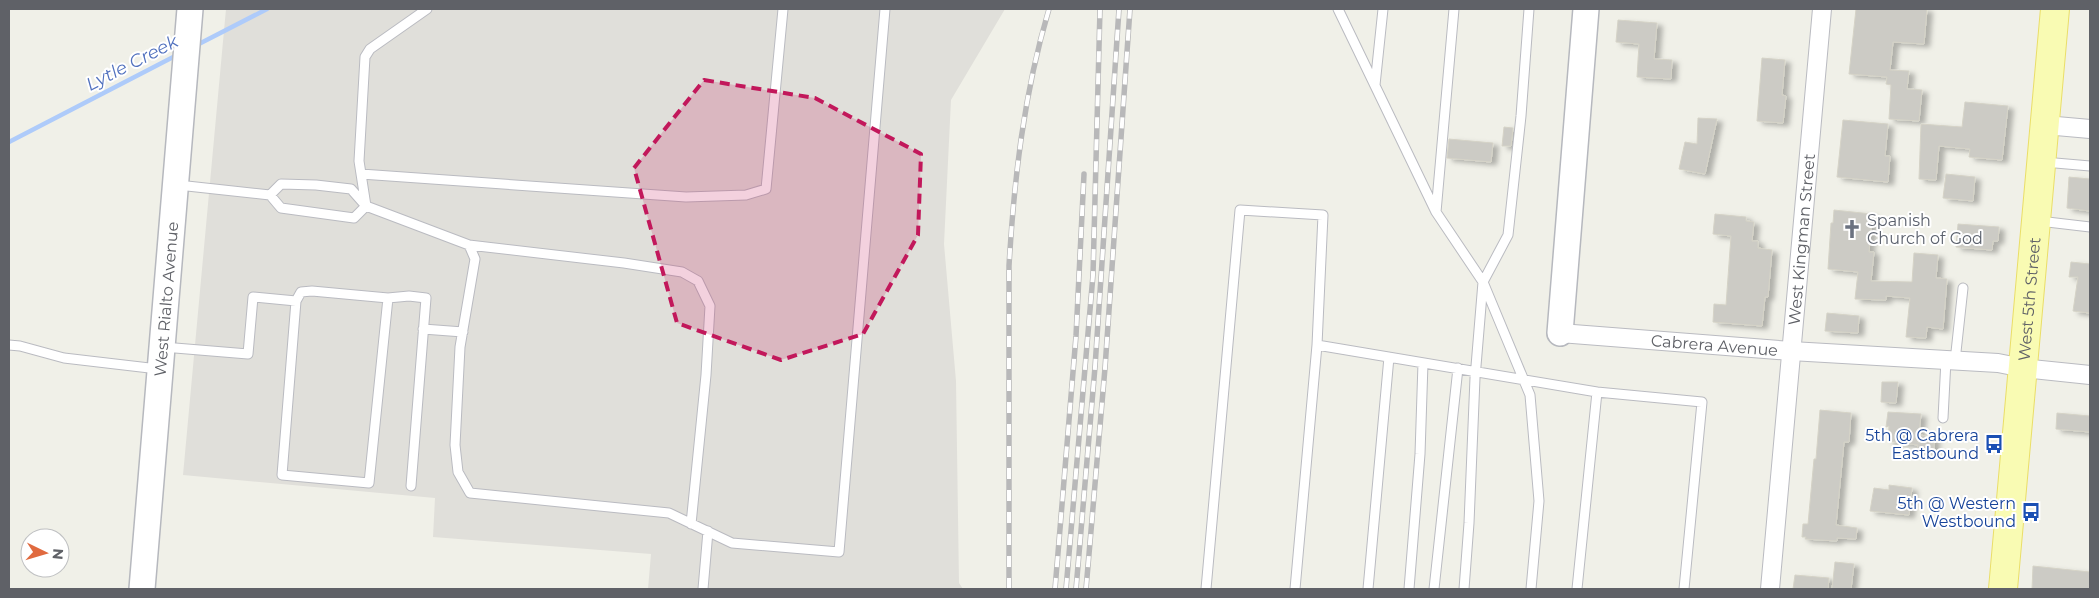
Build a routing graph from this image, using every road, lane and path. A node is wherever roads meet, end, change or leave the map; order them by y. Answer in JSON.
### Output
{"nodes":[{"id":1,"x":427,"y":9,"type":"edge"},
{"id":2,"x":783,"y":9,"type":"edge"},
{"id":3,"x":885,"y":9,"type":"edge"},
{"id":4,"x":1338,"y":9,"type":"edge"},
{"id":5,"x":1384,"y":9,"type":"edge"},
{"id":6,"x":1454,"y":9,"type":"edge"},
{"id":7,"x":1529,"y":9,"type":"edge"},
{"id":8,"x":1586,"y":9,"type":"edge"},
{"id":9,"x":1822,"y":9,"type":"edge"},
{"id":10,"x":2055,"y":9,"type":"edge"},
{"id":11,"x":190,"y":11,"type":"edge"},
{"id":12,"x":1375,"y":85,"type":"junction"},
{"id":13,"x":2045,"y":125,"type":"junction"},
{"id":14,"x":2090,"y":129,"type":"edge"},
{"id":15,"x":2042,"y":162,"type":"junction"},
{"id":16,"x":2090,"y":164,"type":"edge"},
{"id":17,"x":361,"y":174,"type":"junction"},
{"id":18,"x":175,"y":185,"type":"junction"},
{"id":19,"x":270,"y":196,"type":"junction"},
{"id":20,"x":366,"y":206,"type":"junction"},
{"id":21,"x":1436,"y":212,"type":"junction"},
{"id":22,"x":2036,"y":221,"type":"junction"},
{"id":23,"x":2090,"y":227,"type":"edge"},
{"id":24,"x":468,"y":245,"type":"junction"},
{"id":25,"x":1482,"y":282,"type":"junction"},
{"id":26,"x":1963,"y":288,"type":"dead end"},
{"id":27,"x":388,"y":298,"type":"junction"},
{"id":28,"x":296,"y":301,"type":"junction"},
{"id":29,"x":423,"y":329,"type":"junction"},
{"id":30,"x":463,"y":332,"type":"junction"},
{"id":31,"x":1560,"y":333,"type":"joint"},
{"id":32,"x":9,"y":345,"type":"edge"},
{"id":33,"x":1317,"y":345,"type":"junction"},
{"id":34,"x":1791,"y":351,"type":"junction"},
{"id":35,"x":1389,"y":357,"type":"junction"},
{"id":36,"x":161,"y":358,"type":"junction"},
{"id":37,"x":1951,"y":360,"type":"junction"},
{"id":38,"x":1423,"y":362,"type":"junction"},
{"id":39,"x":1458,"y":368,"type":"junction"},
{"id":40,"x":2022,"y":368,"type":"junction"},
{"id":41,"x":1476,"y":371,"type":"junction"},
{"id":42,"x":2090,"y":375,"type":"edge"},
{"id":43,"x":1523,"y":379,"type":"junction"},
{"id":44,"x":1597,"y":392,"type":"junction"},
{"id":45,"x":1943,"y":418,"type":"dead end"},
{"id":46,"x":411,"y":486,"type":"dead end"},
{"id":47,"x":691,"y":524,"type":"junction"},
{"id":48,"x":708,"y":531,"type":"junction"},
{"id":49,"x":142,"y":589,"type":"edge"},
{"id":50,"x":703,"y":589,"type":"edge"},
{"id":51,"x":1206,"y":589,"type":"edge"},
{"id":52,"x":1295,"y":589,"type":"edge"},
{"id":53,"x":1368,"y":589,"type":"edge"},
{"id":54,"x":1409,"y":589,"type":"edge"},
{"id":55,"x":1434,"y":589,"type":"edge"},
{"id":56,"x":1464,"y":589,"type":"edge"},
{"id":57,"x":1531,"y":589,"type":"edge"},
{"id":58,"x":1577,"y":589,"type":"edge"},
{"id":59,"x":1684,"y":589,"type":"edge"},
{"id":60,"x":1770,"y":589,"type":"edge"},
{"id":61,"x":2003,"y":589,"type":"edge"}],
"edges":[{"from":1,"to":17,"type":"lane"},
{"from":2,"to":17,"type":"lane"},
{"from":3,"to":48,"type":"lane"},
{"from":4,"to":12,"type":"lane"},
{"from":5,"to":12,"type":"lane"},
{"from":6,"to":21,"type":"lane"},
{"from":7,"to":25,"type":"lane"},
{"from":8,"to":31,"type":"main road","name":"Cabrera Avenue"},
{"from":9,"to":34,"type":"street","name":"West Kingman Street"},
{"from":10,"to":13,"type":"main road","name":"West 5th Street"},
{"from":11,"to":18,"type":"main road","name":"West Rialto Avenue"},
{"from":12,"to":21,"type":"lane"},
{"from":13,"to":14,"type":"street"},
{"from":13,"to":15,"type":"main road","name":"West 5th Street"},
{"from":15,"to":16,"type":"lane"},
{"from":15,"to":22,"type":"main road","name":"West 5th Street"},
{"from":17,"to":20,"type":"lane"},
{"from":18,"to":19,"type":"lane"},
{"from":18,"to":36,"type":"main road","name":"West Rialto Avenue"},
{"from":19,"to":20,"type":"lane"},
{"from":19,"to":20,"type":"lane"},
{"from":20,"to":24,"type":"lane"},
{"from":21,"to":25,"type":"lane"},
{"from":22,"to":23,"type":"lane"},
{"from":22,"to":40,"type":"main road","name":"West 5th Street"},
{"from":24,"to":30,"type":"lane"},
{"from":24,"to":47,"type":"lane"},
{"from":25,"to":41,"type":"lane"},
{"from":25,"to":43,"type":"lane"},
{"from":26,"to":37,"type":"lane"},
{"from":27,"to":28,"type":"lane"},
{"from":27,"to":28,"type":"lane"},
{"from":27,"to":29,"type":"lane"},
{"from":28,"to":36,"type":"lane"},
{"from":29,"to":30,"type":"lane"},
{"from":29,"to":46,"type":"lane"},
{"from":30,"to":47,"type":"lane"},
{"from":31,"to":34,"type":"street","name":"Cabrera Avenue"},
{"from":32,"to":36,"type":"lane"},
{"from":33,"to":35,"type":"lane"},
{"from":33,"to":51,"type":"lane"},
{"from":33,"to":52,"type":"lane"},
{"from":34,"to":37,"type":"street","name":"Cabrera Avenue"},
{"from":34,"to":60,"type":"street","name":"West Kingman Street"},
{"from":35,"to":38,"type":"lane"},
{"from":35,"to":53,"type":"lane"},
{"from":36,"to":49,"type":"main road","name":"West Rialto Avenue"},
{"from":37,"to":40,"type":"street","name":"Cabrera Avenue"},
{"from":37,"to":45,"type":"lane"},
{"from":38,"to":39,"type":"lane"},
{"from":38,"to":54,"type":"lane"},
{"from":39,"to":41,"type":"lane"},
{"from":39,"to":55,"type":"lane"},
{"from":40,"to":42,"type":"street","name":"Cabrera Avenue"},
{"from":40,"to":61,"type":"main road","name":"West 5th Street"},
{"from":41,"to":43,"type":"lane"},
{"from":41,"to":56,"type":"lane"},
{"from":43,"to":44,"type":"lane"},
{"from":43,"to":57,"type":"lane"},
{"from":44,"to":58,"type":"lane"},
{"from":44,"to":59,"type":"lane"},
{"from":47,"to":48,"type":"lane"},
{"from":48,"to":50,"type":"lane"}]}
